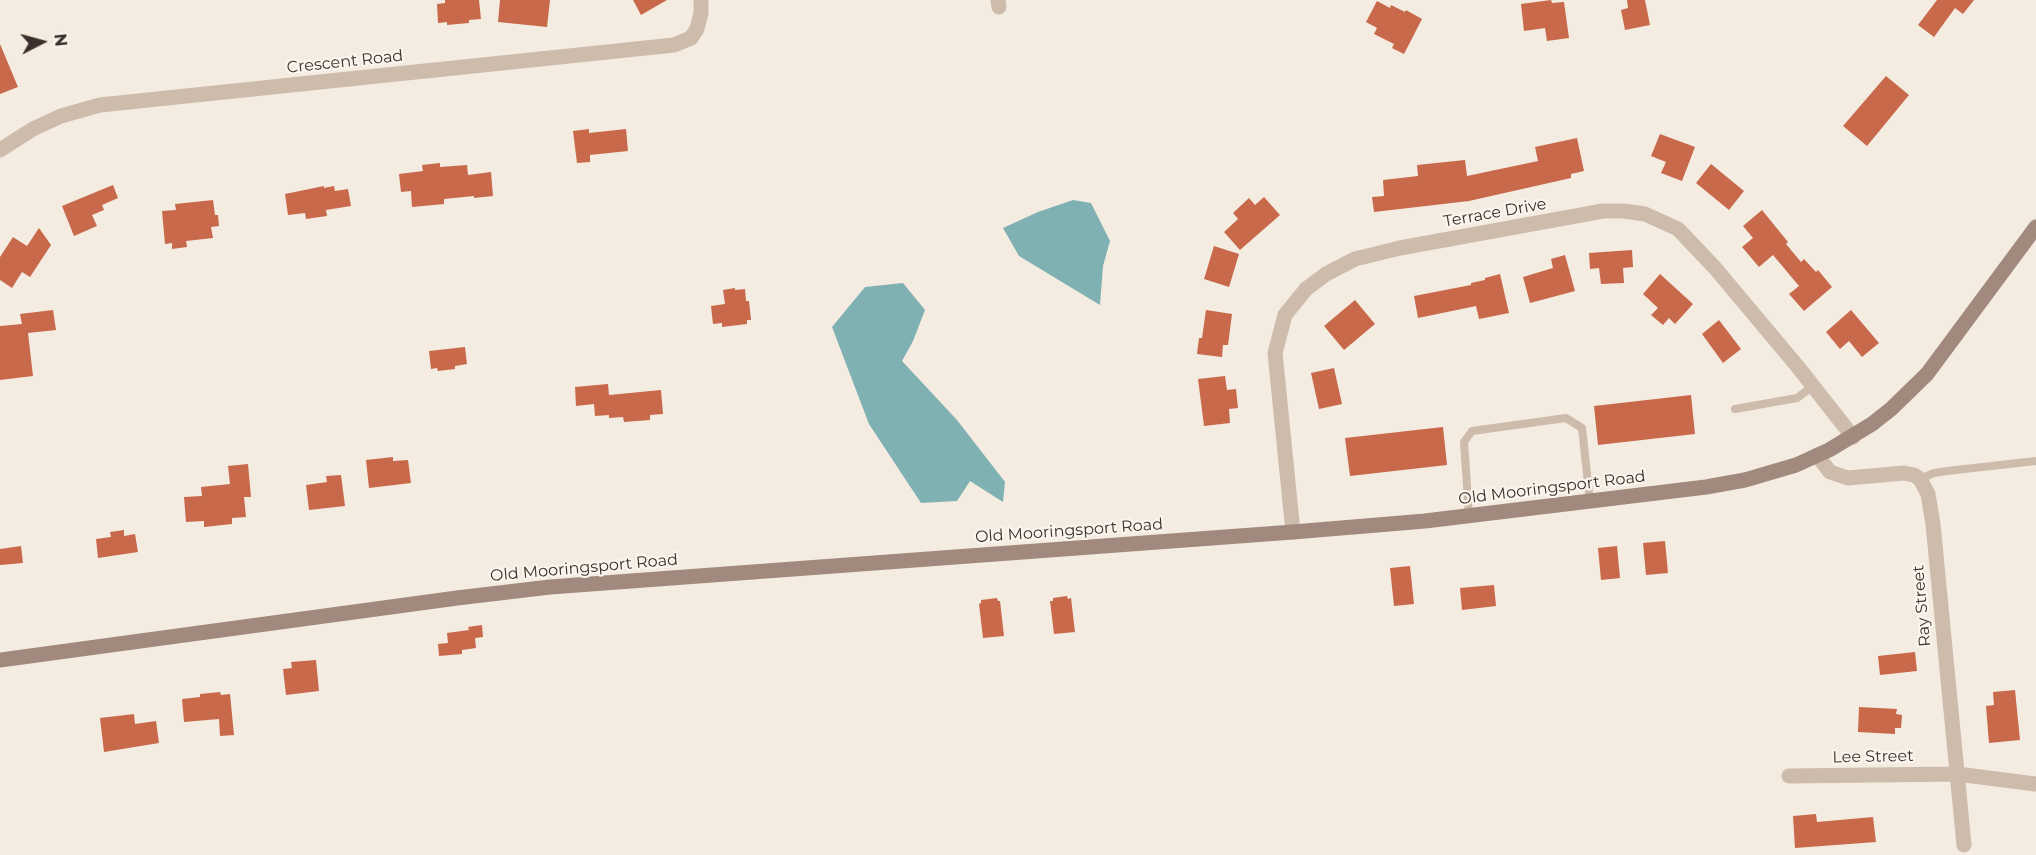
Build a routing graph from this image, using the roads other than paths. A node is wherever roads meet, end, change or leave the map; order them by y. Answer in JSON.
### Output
{"nodes":[{"id":1,"x":701,"y":0,"type":"edge"},
{"id":2,"x":0,"y":150,"type":"edge"},
{"id":3,"x":2036,"y":227,"type":"edge"},
{"id":4,"x":1813,"y":386,"type":"junction"},
{"id":5,"x":1735,"y":409,"type":"dead end"},
{"id":6,"x":1853,"y":436,"type":"junction"},
{"id":7,"x":1817,"y":455,"type":"junction"},
{"id":8,"x":2036,"y":461,"type":"edge"},
{"id":9,"x":1920,"y":479,"type":"junction"},
{"id":10,"x":1590,"y":502,"type":"junction"},
{"id":11,"x":1469,"y":516,"type":"junction"},
{"id":12,"x":1293,"y":532,"type":"junction"},
{"id":13,"x":0,"y":660,"type":"edge"},
{"id":14,"x":1957,"y":774,"type":"junction"},
{"id":15,"x":1789,"y":776,"type":"dead end"},
{"id":16,"x":2036,"y":783,"type":"edge"},
{"id":17,"x":1964,"y":845,"type":"dead end"}],
"edges":[{"from":1,"to":2,"type":"street","name":"Crescent Road"},
{"from":3,"to":6,"type":"main road","name":"Old Mooringsport Road"},
{"from":4,"to":5,"type":"lane"},
{"from":4,"to":6,"type":"street","name":"Terrace Drive"},
{"from":4,"to":12,"type":"street","name":"Terrace Drive"},
{"from":6,"to":7,"type":"main road","name":"Old Mooringsport Road"},
{"from":7,"to":9,"type":"street"},
{"from":7,"to":10,"type":"main road","name":"Old Mooringsport Road"},
{"from":8,"to":9,"type":"lane"},
{"from":9,"to":14,"type":"street","name":"Ray Street"},
{"from":10,"to":11,"type":"main road","name":"Old Mooringsport Road"},
{"from":10,"to":11,"type":"lane"},
{"from":11,"to":12,"type":"main road","name":"Old Mooringsport Road"},
{"from":12,"to":13,"type":"main road","name":"Old Mooringsport Road"},
{"from":14,"to":15,"type":"street","name":"Lee Street"},
{"from":14,"to":16,"type":"street","name":"Lee Street"},
{"from":14,"to":17,"type":"street","name":"Ray Street"}]}
